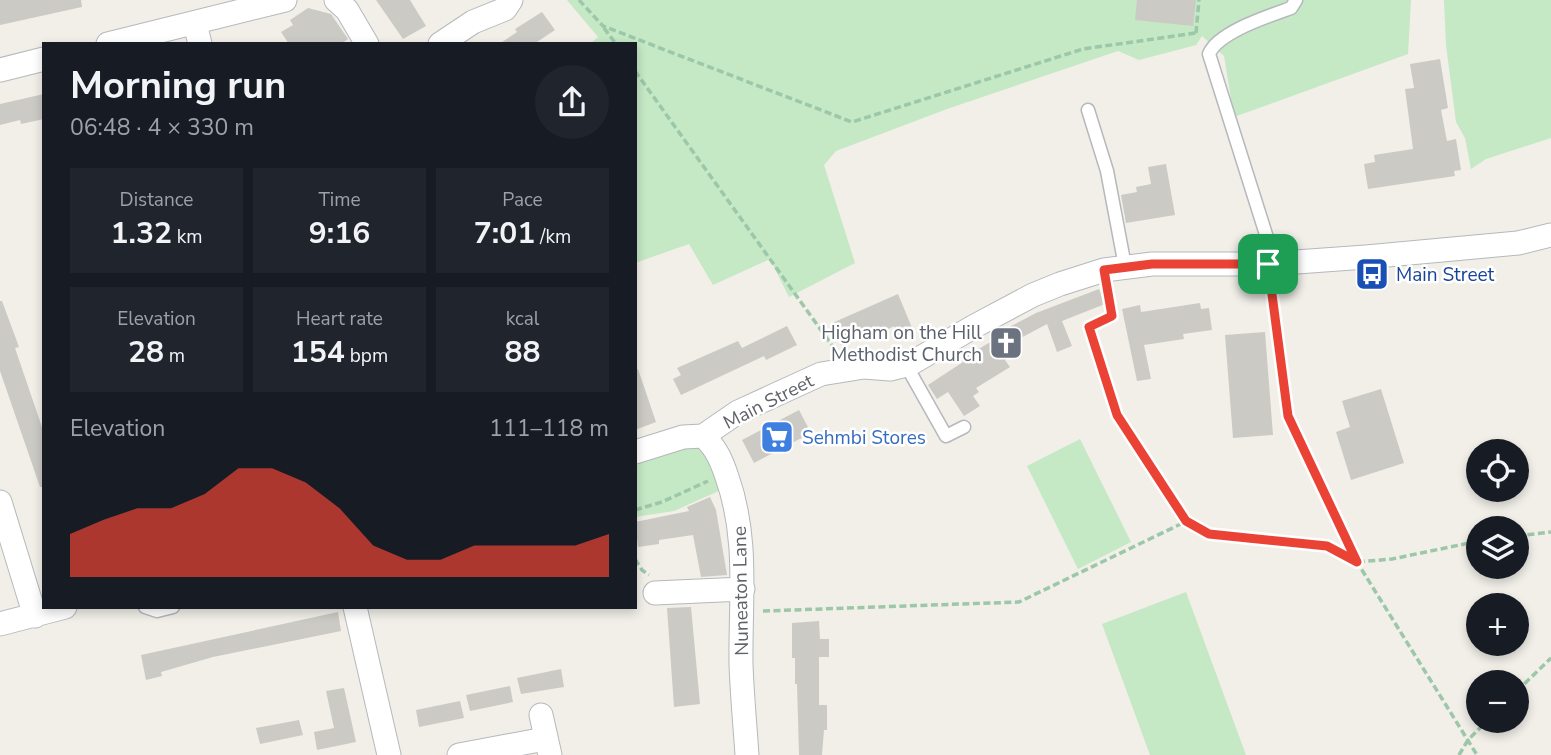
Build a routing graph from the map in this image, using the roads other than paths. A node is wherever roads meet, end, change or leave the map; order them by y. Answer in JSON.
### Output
{"nodes":[{"id":1,"x":285,"y":0,"type":"edge"},
{"id":2,"x":336,"y":0,"type":"edge"},
{"id":3,"x":511,"y":0,"type":"edge"},
{"id":4,"x":1296,"y":0,"type":"edge"},
{"id":5,"x":198,"y":33,"type":"edge"},
{"id":6,"x":124,"y":42,"type":"edge"},
{"id":7,"x":367,"y":42,"type":"edge"},
{"id":8,"x":443,"y":42,"type":"edge"},
{"id":9,"x":42,"y":60,"type":"edge"},
{"id":10,"x":0,"y":70,"type":"edge"},
{"id":11,"x":1088,"y":110,"type":"dead end"},
{"id":12,"x":1551,"y":235,"type":"edge"},
{"id":13,"x":1272,"y":263,"type":"junction"},
{"id":14,"x":1115,"y":268,"type":"junction"},
{"id":15,"x":906,"y":365,"type":"junction"},
{"id":16,"x":964,"y":427,"type":"dead end"},
{"id":17,"x":703,"y":436,"type":"junction"},
{"id":18,"x":637,"y":451,"type":"edge"},
{"id":19,"x":0,"y":502,"type":"edge"},
{"id":20,"x":743,"y":589,"type":"junction"},
{"id":21,"x":655,"y":593,"type":"dead end"},
{"id":22,"x":58,"y":609,"type":"edge"},
{"id":23,"x":355,"y":609,"type":"edge"},
{"id":24,"x":35,"y":616,"type":"junction"},
{"id":25,"x":0,"y":624,"type":"edge"},
{"id":26,"x":541,"y":715,"type":"dead end"},
{"id":27,"x":547,"y":747,"type":"edge"},
{"id":28,"x":389,"y":755,"type":"edge"},
{"id":29,"x":459,"y":755,"type":"edge"},
{"id":30,"x":747,"y":755,"type":"edge"}],
"edges":[{"from":1,"to":5,"type":"street"},
{"from":2,"to":7,"type":"street"},
{"from":3,"to":8,"type":"street"},
{"from":4,"to":13,"type":"lane"},
{"from":5,"to":6,"type":"street"},
{"from":9,"to":10,"type":"street"},
{"from":11,"to":14,"type":"lane"},
{"from":12,"to":13,"type":"street","name":"Main Street"},
{"from":13,"to":14,"type":"street","name":"Main Street"},
{"from":14,"to":15,"type":"street","name":"Main Street"},
{"from":15,"to":16,"type":"lane"},
{"from":15,"to":17,"type":"street","name":"Main Street"},
{"from":17,"to":18,"type":"street","name":"Main Street"},
{"from":17,"to":20,"type":"street","name":"Nuneaton Lane"},
{"from":19,"to":24,"type":"street"},
{"from":20,"to":21,"type":"street"},
{"from":20,"to":30,"type":"street","name":"Nuneaton Lane"},
{"from":22,"to":24,"type":"street"},
{"from":23,"to":28,"type":"street"},
{"from":24,"to":25,"type":"street"},
{"from":26,"to":27,"type":"street"},
{"from":27,"to":29,"type":"street"}]}
